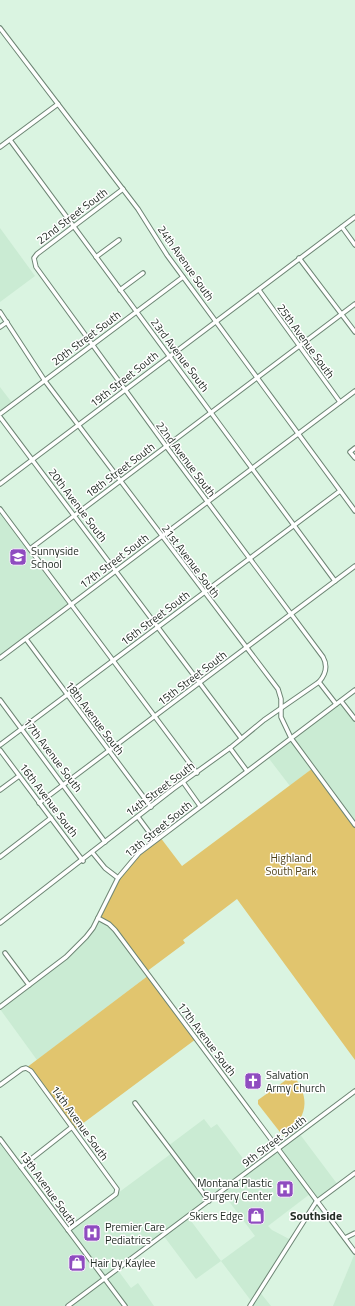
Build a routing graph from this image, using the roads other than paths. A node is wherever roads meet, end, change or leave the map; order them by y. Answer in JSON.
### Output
{"nodes":[{"id":1,"x":0,"y":28,"type":"edge"},
{"id":2,"x":58,"y":104,"type":"junction"},
{"id":3,"x":10,"y":140,"type":"junction"},
{"id":4,"x":0,"y":147,"type":"edge"},
{"id":5,"x":123,"y":189,"type":"junction"},
{"id":6,"x":355,"y":217,"type":"edge"},
{"id":7,"x":73,"y":226,"type":"junction"},
{"id":8,"x":342,"y":227,"type":"junction"},
{"id":9,"x":119,"y":240,"type":"dead end"},
{"id":10,"x":355,"y":245,"type":"edge"},
{"id":11,"x":96,"y":257,"type":"junction"},
{"id":12,"x":34,"y":258,"type":"joint"},
{"id":13,"x":299,"y":258,"type":"junction"},
{"id":14,"x":144,"y":273,"type":"dead end"},
{"id":15,"x":183,"y":277,"type":"junction"},
{"id":16,"x":120,"y":290,"type":"junction"},
{"id":17,"x":258,"y":290,"type":"junction"},
{"id":18,"x":355,"y":304,"type":"edge"},
{"id":19,"x":136,"y":311,"type":"junction"},
{"id":20,"x":0,"y":312,"type":"edge"},
{"id":21,"x":342,"y":314,"type":"junction"},
{"id":22,"x":216,"y":321,"type":"junction"},
{"id":23,"x":7,"y":322,"type":"junction"},
{"id":24,"x":0,"y":327,"type":"edge"},
{"id":25,"x":355,"y":332,"type":"edge"},
{"id":26,"x":92,"y":345,"type":"junction"},
{"id":27,"x":298,"y":346,"type":"junction"},
{"id":28,"x":169,"y":356,"type":"junction"},
{"id":29,"x":257,"y":378,"type":"junction"},
{"id":30,"x":45,"y":381,"type":"junction"},
{"id":31,"x":124,"y":390,"type":"junction"},
{"id":32,"x":355,"y":391,"type":"edge"},
{"id":33,"x":340,"y":402,"type":"junction"},
{"id":34,"x":211,"y":411,"type":"junction"},
{"id":35,"x":0,"y":414,"type":"edge"},
{"id":36,"x":0,"y":417,"type":"edge"},
{"id":37,"x":79,"y":425,"type":"junction"},
{"id":38,"x":298,"y":434,"type":"junction"},
{"id":39,"x":166,"y":446,"type":"junction"},
{"id":40,"x":355,"y":448,"type":"edge"},
{"id":41,"x":355,"y":458,"type":"edge"},
{"id":42,"x":32,"y":460,"type":"junction"},
{"id":43,"x":253,"y":468,"type":"junction"},
{"id":44,"x":119,"y":481,"type":"junction"},
{"id":45,"x":0,"y":484,"type":"edge"},
{"id":46,"x":340,"y":491,"type":"junction"},
{"id":47,"x":208,"y":502,"type":"junction"},
{"id":48,"x":0,"y":509,"type":"edge"},
{"id":49,"x":355,"y":511,"type":"edge"},
{"id":50,"x":75,"y":515,"type":"junction"},
{"id":51,"x":294,"y":524,"type":"junction"},
{"id":52,"x":162,"y":536,"type":"junction"},
{"id":53,"x":30,"y":549,"type":"junction"},
{"id":54,"x":249,"y":558,"type":"junction"},
{"id":55,"x":355,"y":566,"type":"edge"},
{"id":56,"x":117,"y":571,"type":"junction"},
{"id":57,"x":335,"y":581,"type":"junction"},
{"id":58,"x":204,"y":593,"type":"junction"},
{"id":59,"x":71,"y":605,"type":"junction"},
{"id":60,"x":291,"y":614,"type":"junction"},
{"id":61,"x":158,"y":627,"type":"junction"},
{"id":62,"x":26,"y":639,"type":"junction"},
{"id":63,"x":247,"y":648,"type":"junction"},
{"id":64,"x":0,"y":658,"type":"edge"},
{"id":65,"x":113,"y":661,"type":"junction"},
{"id":66,"x":326,"y":668,"type":"joint"},
{"id":67,"x":319,"y":682,"type":"junction"},
{"id":68,"x":200,"y":683,"type":"junction"},
{"id":69,"x":355,"y":690,"type":"edge"},
{"id":70,"x":67,"y":695,"type":"junction"},
{"id":71,"x":0,"y":700,"type":"edge"},
{"id":72,"x":341,"y":701,"type":"junction"},
{"id":73,"x":336,"y":704,"type":"junction"},
{"id":74,"x":281,"y":710,"type":"junction"},
{"id":75,"x":154,"y":717,"type":"junction"},
{"id":76,"x":355,"y":719,"type":"edge"},
{"id":77,"x":22,"y":728,"type":"junction"},
{"id":78,"x":241,"y":738,"type":"junction"},
{"id":79,"x":291,"y":738,"type":"junction"},
{"id":80,"x":0,"y":745,"type":"edge"},
{"id":81,"x":230,"y":748,"type":"junction"},
{"id":82,"x":0,"y":750,"type":"edge"},
{"id":83,"x":109,"y":751,"type":"junction"},
{"id":84,"x":247,"y":771,"type":"junction"},
{"id":85,"x":197,"y":773,"type":"junction"},
{"id":86,"x":19,"y":776,"type":"junction"},
{"id":87,"x":183,"y":782,"type":"junction"},
{"id":88,"x":64,"y":785,"type":"junction"},
{"id":89,"x":0,"y":790,"type":"edge"},
{"id":90,"x":39,"y":803,"type":"junction"},
{"id":91,"x":200,"y":806,"type":"junction"},
{"id":92,"x":151,"y":807,"type":"junction"},
{"id":93,"x":51,"y":818,"type":"junction"},
{"id":94,"x":138,"y":818,"type":"junction"},
{"id":95,"x":355,"y":825,"type":"edge"},
{"id":96,"x":155,"y":840,"type":"junction"},
{"id":97,"x":105,"y":842,"type":"junction"},
{"id":98,"x":92,"y":852,"type":"junction"},
{"id":99,"x":0,"y":857,"type":"edge"},
{"id":100,"x":83,"y":861,"type":"junction"},
{"id":101,"x":118,"y":878,"type":"junction"},
{"id":102,"x":98,"y":918,"type":"junction"},
{"id":103,"x":0,"y":923,"type":"edge"},
{"id":104,"x":5,"y":953,"type":"dead end"},
{"id":105,"x":29,"y":985,"type":"junction"},
{"id":106,"x":0,"y":1007,"type":"edge"},
{"id":107,"x":0,"y":1085,"type":"edge"},
{"id":108,"x":355,"y":1092,"type":"edge"},
{"id":109,"x":136,"y":1103,"type":"dead end"},
{"id":110,"x":72,"y":1127,"type":"junction"},
{"id":111,"x":0,"y":1139,"type":"edge"},
{"id":112,"x":278,"y":1150,"type":"junction"},
{"id":113,"x":20,"y":1167,"type":"junction"},
{"id":114,"x":355,"y":1173,"type":"edge"},
{"id":115,"x":209,"y":1201,"type":"junction"},
{"id":116,"x":316,"y":1202,"type":"junction"},
{"id":117,"x":68,"y":1230,"type":"junction"},
{"id":118,"x":355,"y":1233,"type":"edge"},
{"id":119,"x":344,"y":1238,"type":"junction"},
{"id":120,"x":355,"y":1252,"type":"edge"},
{"id":121,"x":105,"y":1279,"type":"junction"},
{"id":122,"x":68,"y":1306,"type":"edge"},
{"id":123,"x":125,"y":1306,"type":"edge"},
{"id":124,"x":250,"y":1306,"type":"edge"}],
"edges":[{"from":1,"to":2,"type":"street","name":"24th Avenue South"},
{"from":2,"to":3,"type":"street"},
{"from":2,"to":5,"type":"street","name":"24th Avenue South"},
{"from":3,"to":4,"type":"street"},
{"from":3,"to":7,"type":"street","name":"23rd Avenue South"},
{"from":5,"to":7,"type":"street","name":"22nd Street South"},
{"from":5,"to":15,"type":"street","name":"24th Avenue South"},
{"from":6,"to":8,"type":"street","name":"19th Street South"},
{"from":7,"to":11,"type":"street","name":"23rd Avenue South"},
{"from":7,"to":12,"type":"street","name":"22nd Street South"},
{"from":8,"to":10,"type":"street"},
{"from":8,"to":13,"type":"street","name":"19th Street South"},
{"from":9,"to":11,"type":"street"},
{"from":11,"to":16,"type":"street","name":"23rd Avenue South"},
{"from":12,"to":26,"type":"street","name":"22nd Avenue South"},
{"from":13,"to":17,"type":"street","name":"19th Street South"},
{"from":13,"to":21,"type":"street"},
{"from":14,"to":16,"type":"street"},
{"from":15,"to":19,"type":"street","name":"20th Street South"},
{"from":15,"to":22,"type":"street","name":"24th Avenue South"},
{"from":16,"to":19,"type":"street","name":"23rd Avenue South"},
{"from":17,"to":22,"type":"street","name":"19th Street South"},
{"from":17,"to":27,"type":"street","name":"25th Avenue South"},
{"from":18,"to":21,"type":"street","name":"18th Street South"},
{"from":19,"to":26,"type":"street","name":"20th Street South"},
{"from":19,"to":28,"type":"street","name":"23rd Avenue South"},
{"from":20,"to":23,"type":"street","name":"21st Avenue South"},
{"from":21,"to":25,"type":"street"},
{"from":21,"to":27,"type":"street","name":"18th Street South"},
{"from":22,"to":28,"type":"street","name":"19th Street South"},
{"from":22,"to":29,"type":"street","name":"24th Avenue South"},
{"from":23,"to":24,"type":"street"},
{"from":23,"to":30,"type":"street","name":"21st Avenue South"},
{"from":26,"to":30,"type":"street","name":"20th Street South"},
{"from":26,"to":31,"type":"street","name":"22nd Avenue South"},
{"from":27,"to":29,"type":"street","name":"18th Street South"},
{"from":27,"to":33,"type":"street","name":"25th Avenue South"},
{"from":28,"to":31,"type":"street","name":"19th Street South"},
{"from":28,"to":34,"type":"street","name":"23rd Avenue South"},
{"from":29,"to":34,"type":"street","name":"18th Street South"},
{"from":29,"to":38,"type":"street","name":"24th Avenue South"},
{"from":30,"to":35,"type":"street","name":"20th Street South"},
{"from":30,"to":37,"type":"street","name":"21st Avenue South"},
{"from":31,"to":37,"type":"street","name":"19th Street South"},
{"from":31,"to":39,"type":"street","name":"22nd Avenue South"},
{"from":32,"to":33,"type":"street","name":"17th Street South"},
{"from":33,"to":38,"type":"street","name":"17th Street South"},
{"from":34,"to":39,"type":"street","name":"18th Street South"},
{"from":34,"to":43,"type":"street","name":"23rd Avenue South"},
{"from":36,"to":42,"type":"street","name":"20th Avenue South"},
{"from":37,"to":42,"type":"street","name":"19th Street South"},
{"from":37,"to":44,"type":"street","name":"21st Avenue South"},
{"from":38,"to":43,"type":"street","name":"17th Street South"},
{"from":38,"to":46,"type":"street","name":"24th Avenue South"},
{"from":39,"to":44,"type":"street","name":"18th Street South"},
{"from":39,"to":47,"type":"street","name":"22nd Avenue South"},
{"from":40,"to":41,"type":"street"},
{"from":42,"to":45,"type":"street","name":"19th Street South"},
{"from":42,"to":50,"type":"street","name":"20th Avenue South"},
{"from":43,"to":47,"type":"street","name":"17th Street South"},
{"from":43,"to":51,"type":"street","name":"23rd Avenue South"},
{"from":44,"to":50,"type":"street","name":"18th Street South"},
{"from":44,"to":52,"type":"street","name":"21st Avenue South"},
{"from":46,"to":49,"type":"street","name":"24th Avenue South"},
{"from":46,"to":51,"type":"street","name":"16th Street South"},
{"from":47,"to":52,"type":"street","name":"17th Street South"},
{"from":47,"to":54,"type":"street","name":"22nd Avenue South"},
{"from":48,"to":53,"type":"street"},
{"from":50,"to":53,"type":"street","name":"18th Street South"},
{"from":50,"to":56,"type":"street","name":"20th Avenue South"},
{"from":51,"to":54,"type":"street","name":"16th Street South"},
{"from":51,"to":57,"type":"street","name":"23rd Avenue South"},
{"from":52,"to":56,"type":"street","name":"17th Street South"},
{"from":52,"to":58,"type":"street","name":"21st Avenue South"},
{"from":53,"to":59,"type":"street"},
{"from":54,"to":58,"type":"street","name":"16th Street South"},
{"from":54,"to":60,"type":"street","name":"22nd Avenue South"},
{"from":55,"to":57,"type":"street","name":"15th Street South"},
{"from":56,"to":59,"type":"street","name":"17th Street South"},
{"from":56,"to":61,"type":"street","name":"20th Avenue South"},
{"from":57,"to":60,"type":"street","name":"15th Street South"},
{"from":58,"to":61,"type":"street","name":"16th Street South"},
{"from":58,"to":63,"type":"street","name":"21st Avenue South"},
{"from":59,"to":62,"type":"street","name":"17th Street South"},
{"from":59,"to":65,"type":"street"},
{"from":60,"to":63,"type":"street","name":"15th Street South"},
{"from":60,"to":66,"type":"street","name":"22nd Avenue South"},
{"from":61,"to":65,"type":"street","name":"16th Street South"},
{"from":61,"to":68,"type":"street","name":"20th Avenue South"},
{"from":62,"to":64,"type":"street","name":"17th Street South"},
{"from":62,"to":70,"type":"street","name":"18th Avenue South"},
{"from":63,"to":68,"type":"street","name":"15th Street South"},
{"from":63,"to":74,"type":"street","name":"21st Avenue South"},
{"from":65,"to":70,"type":"street","name":"16th Street South"},
{"from":65,"to":75,"type":"street"},
{"from":66,"to":67,"type":"street","name":"14th Street South"},
{"from":67,"to":73,"type":"street"},
{"from":67,"to":74,"type":"street","name":"14th Street South"},
{"from":68,"to":75,"type":"street","name":"15th Street South"},
{"from":68,"to":78,"type":"street","name":"20th Avenue South"},
{"from":69,"to":72,"type":"street","name":"13th Street South"},
{"from":70,"to":77,"type":"street","name":"16th Street South"},
{"from":70,"to":83,"type":"street","name":"18th Avenue South"},
{"from":71,"to":77,"type":"street","name":"17th Avenue South"},
{"from":72,"to":73,"type":"street","name":"13th Street South"},
{"from":72,"to":76,"type":"street"},
{"from":73,"to":79,"type":"street","name":"13th Street South"},
{"from":74,"to":78,"type":"street","name":"14th Street South"},
{"from":74,"to":79,"type":"street","name":"21st Avenue South"},
{"from":75,"to":83,"type":"street","name":"15th Street South"},
{"from":75,"to":85,"type":"street"},
{"from":77,"to":80,"type":"street","name":"16th Street South"},
{"from":77,"to":88,"type":"street","name":"17th Avenue South"},
{"from":78,"to":81,"type":"street","name":"14th Street South"},
{"from":79,"to":84,"type":"street","name":"13th Street South"},
{"from":79,"to":95,"type":"street","name":"21st Avenue South"},
{"from":81,"to":84,"type":"street"},
{"from":81,"to":85,"type":"street","name":"14th Street South"},
{"from":82,"to":86,"type":"street","name":"16th Avenue South"},
{"from":83,"to":88,"type":"street","name":"15th Street South"},
{"from":83,"to":92,"type":"street","name":"18th Avenue South"},
{"from":84,"to":91,"type":"street","name":"13th Street South"},
{"from":85,"to":87,"type":"street","name":"14th Street South"},
{"from":86,"to":89,"type":"street"},
{"from":86,"to":90,"type":"street","name":"16th Avenue South"},
{"from":87,"to":91,"type":"street"},
{"from":87,"to":92,"type":"street","name":"14th Street South"},
{"from":88,"to":90,"type":"street","name":"15th Street South"},
{"from":88,"to":97,"type":"street","name":"17th Avenue South"},
{"from":90,"to":93,"type":"street","name":"16th Avenue South"},
{"from":91,"to":96,"type":"street","name":"13th Street South"},
{"from":92,"to":94,"type":"street","name":"14th Street South"},
{"from":93,"to":99,"type":"street"},
{"from":93,"to":100,"type":"street","name":"16th Avenue South"},
{"from":94,"to":96,"type":"street"},
{"from":94,"to":97,"type":"street","name":"14th Street South"},
{"from":96,"to":101,"type":"street","name":"13th Street South"},
{"from":97,"to":98,"type":"street","name":"14th Street South"},
{"from":98,"to":100,"type":"street","name":"14th Street South"},
{"from":98,"to":101,"type":"street"},
{"from":100,"to":103,"type":"street","name":"14th Street South"},
{"from":101,"to":102,"type":"street","name":"13th Street South"},
{"from":102,"to":105,"type":"street","name":"13th Street South"},
{"from":102,"to":112,"type":"street","name":"17th Avenue South"},
{"from":104,"to":105,"type":"street"},
{"from":105,"to":106,"type":"street","name":"13th Street South"},
{"from":107,"to":110,"type":"street","name":"14th Avenue South"},
{"from":108,"to":112,"type":"street","name":"9th Street South"},
{"from":109,"to":115,"type":"street"},
{"from":110,"to":113,"type":"street"},
{"from":110,"to":117,"type":"street","name":"14th Avenue South"},
{"from":111,"to":113,"type":"street","name":"13th Avenue South"},
{"from":112,"to":115,"type":"street","name":"9th Street South"},
{"from":112,"to":116,"type":"street","name":"17th Avenue South"},
{"from":113,"to":117,"type":"street","name":"13th Avenue South"},
{"from":114,"to":116,"type":"street"},
{"from":115,"to":121,"type":"street","name":"9th Street South"},
{"from":116,"to":119,"type":"street","name":"17th Avenue South"},
{"from":116,"to":124,"type":"street"},
{"from":117,"to":121,"type":"street","name":"13th Avenue South"},
{"from":118,"to":119,"type":"street"},
{"from":119,"to":120,"type":"street","name":"17th Avenue South"},
{"from":121,"to":122,"type":"street","name":"9th Street South"},
{"from":121,"to":123,"type":"street","name":"13th Avenue South"}]}
